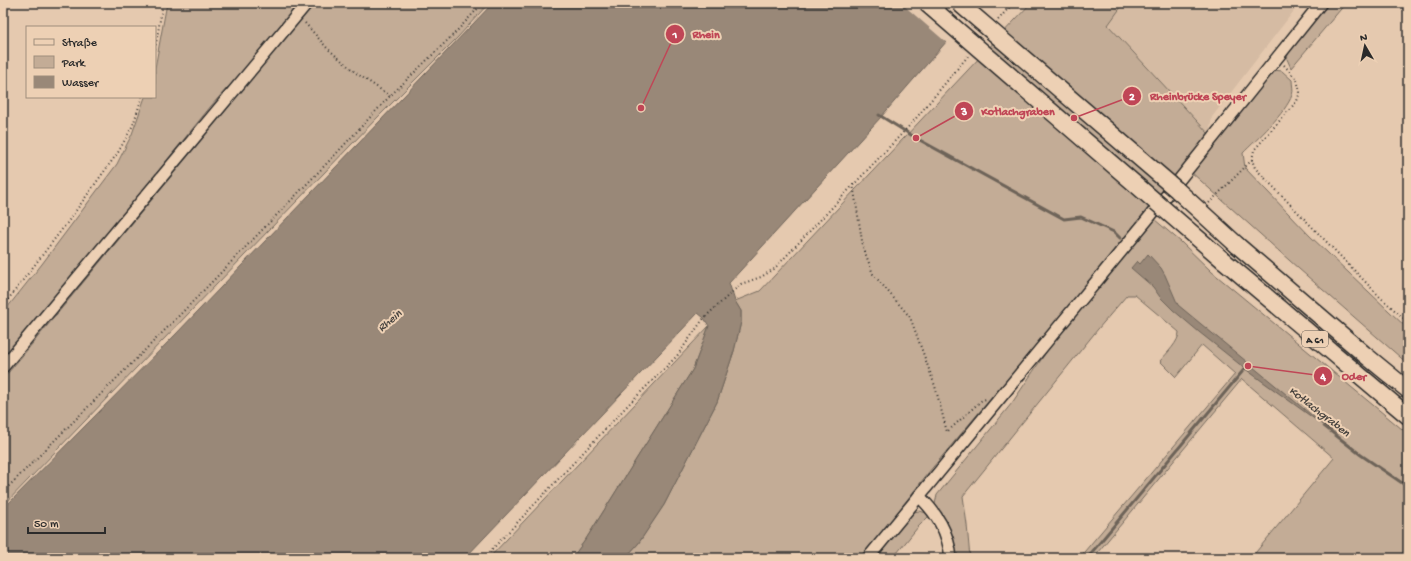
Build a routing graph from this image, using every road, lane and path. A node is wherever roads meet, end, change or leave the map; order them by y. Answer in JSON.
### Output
{"nodes":[{"id":1,"x":164,"y":3,"type":"edge"},
{"id":2,"x":307,"y":3,"type":"edge"},
{"id":3,"x":483,"y":3,"type":"edge"},
{"id":4,"x":926,"y":3,"type":"edge"},
{"id":5,"x":959,"y":3,"type":"edge"},
{"id":6,"x":1013,"y":3,"type":"edge"},
{"id":7,"x":1322,"y":3,"type":"edge"},
{"id":8,"x":298,"y":15,"type":"junction"},
{"id":9,"x":998,"y":21,"type":"dead end"},
{"id":10,"x":156,"y":45,"type":"edge"},
{"id":11,"x":972,"y":51,"type":"dead end"},
{"id":12,"x":1277,"y":59,"type":"junction"},
{"id":13,"x":390,"y":96,"type":"junction"},
{"id":14,"x":142,"y":98,"type":"edge"},
{"id":15,"x":1252,"y":160,"type":"junction"},
{"id":16,"x":853,"y":184,"type":"junction"},
{"id":17,"x":1205,"y":208,"type":"dead end"},
{"id":18,"x":3,"y":306,"type":"edge"},
{"id":19,"x":1408,"y":322,"type":"edge"},
{"id":20,"x":3,"y":367,"type":"edge"},
{"id":21,"x":1408,"y":390,"type":"edge"},
{"id":22,"x":989,"y":398,"type":"dead end"},
{"id":23,"x":1408,"y":416,"type":"edge"},
{"id":24,"x":3,"y":492,"type":"edge"},
{"id":25,"x":919,"y":496,"type":"junction"},
{"id":26,"x":484,"y":558,"type":"edge"},
{"id":27,"x":868,"y":558,"type":"edge"},
{"id":28,"x":951,"y":558,"type":"edge"}],
"edges":[{"from":1,"to":10,"type":"path"},
{"from":2,"to":8,"type":"street"},
{"from":3,"to":13,"type":"path"},
{"from":4,"to":23,"type":"highway","number":"A 61","bridge":true},
{"from":5,"to":21,"type":"highway","number":"A 61","bridge":true},
{"from":6,"to":9,"type":"path"},
{"from":7,"to":12,"type":"street"},
{"from":8,"to":13,"type":"path"},
{"from":8,"to":20,"type":"street"},
{"from":11,"to":16,"type":"path"},
{"from":12,"to":15,"type":"path"},
{"from":12,"to":25,"type":"street"},
{"from":13,"to":24,"type":"path"},
{"from":14,"to":18,"type":"path"},
{"from":15,"to":17,"type":"path"},
{"from":15,"to":19,"type":"path"},
{"from":16,"to":22,"type":"path"},
{"from":16,"to":26,"type":"path"},
{"from":25,"to":27,"type":"street"},
{"from":25,"to":28,"type":"street"}]}
